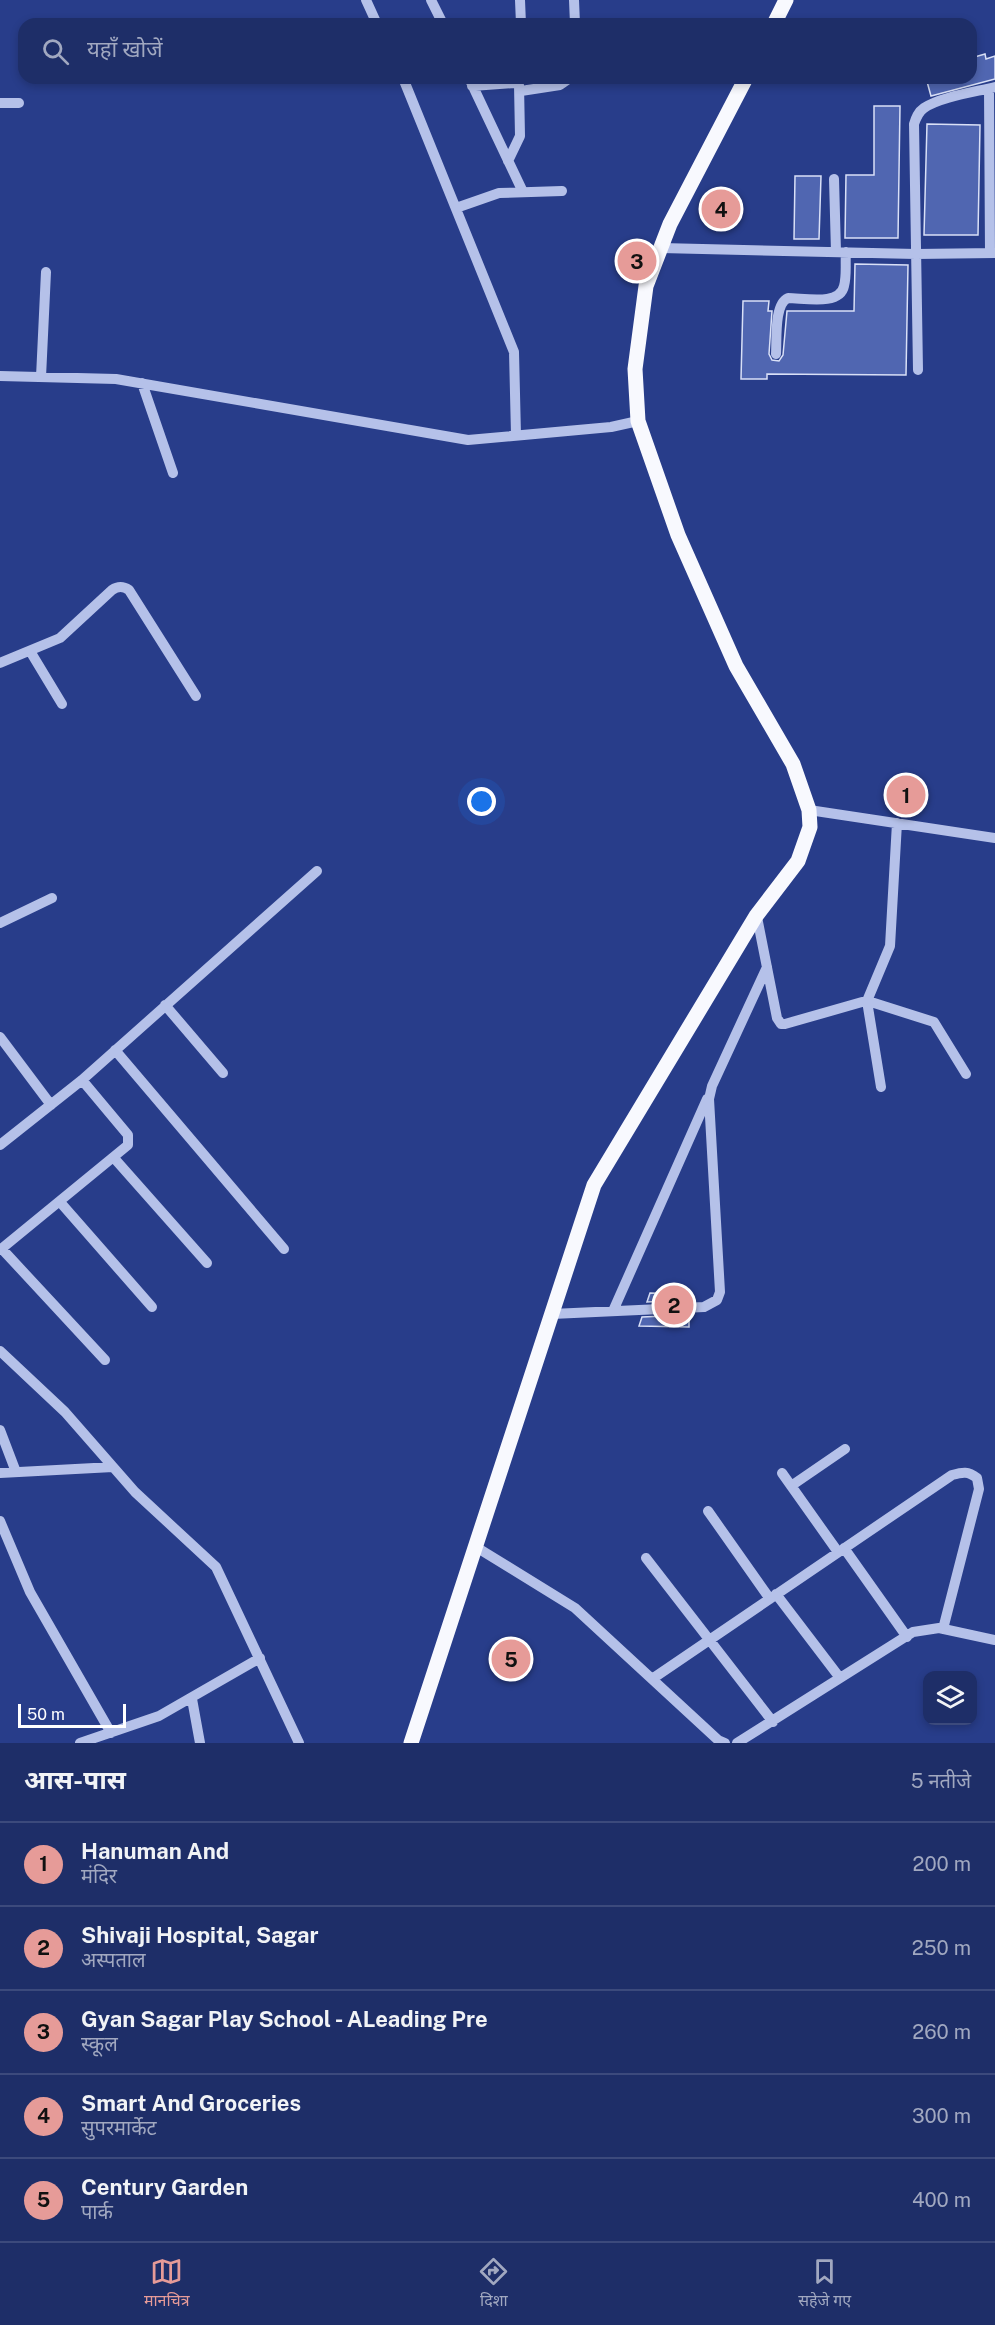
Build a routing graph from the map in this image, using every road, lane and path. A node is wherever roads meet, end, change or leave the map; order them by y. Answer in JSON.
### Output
{"nodes":[{"id":1,"x":366,"y":0,"type":"edge"},
{"id":2,"x":431,"y":0,"type":"edge"},
{"id":3,"x":520,"y":0,"type":"edge"},
{"id":4,"x":574,"y":0,"type":"edge"},
{"id":5,"x":786,"y":0,"type":"edge"},
{"id":6,"x":374,"y":18,"type":"edge"},
{"id":7,"x":440,"y":18,"type":"edge"},
{"id":8,"x":521,"y":18,"type":"edge"},
{"id":9,"x":575,"y":18,"type":"edge"},
{"id":10,"x":777,"y":18,"type":"edge"},
{"id":11,"x":405,"y":84,"type":"edge"},
{"id":12,"x":472,"y":84,"type":"edge"},
{"id":13,"x":517,"y":84,"type":"edge"},
{"id":14,"x":561,"y":84,"type":"edge"},
{"id":15,"x":743,"y":84,"type":"edge"},
{"id":16,"x":992,"y":88,"type":"edge"},
{"id":17,"x":521,"y":91,"type":"junction"},
{"id":18,"x":0,"y":103,"type":"edge"},
{"id":19,"x":19,"y":103,"type":"dead end"},
{"id":20,"x":508,"y":161,"type":"junction"},
{"id":21,"x":834,"y":179,"type":"dead end"},
{"id":22,"x":562,"y":191,"type":"dead end"},
{"id":23,"x":523,"y":192,"type":"junction"},
{"id":24,"x":456,"y":208,"type":"junction"},
{"id":25,"x":661,"y":248,"type":"junction"},
{"id":26,"x":841,"y":252,"type":"junction"},
{"id":27,"x":993,"y":253,"type":"edge"},
{"id":28,"x":916,"y":254,"type":"junction"},
{"id":29,"x":46,"y":272,"type":"dead end"},
{"id":30,"x":776,"y":354,"type":"dead end"},
{"id":31,"x":918,"y":370,"type":"dead end"},
{"id":32,"x":0,"y":376,"type":"edge"},
{"id":33,"x":40,"y":377,"type":"junction"},
{"id":34,"x":142,"y":383,"type":"junction"},
{"id":35,"x":638,"y":421,"type":"junction"},
{"id":36,"x":516,"y":435,"type":"junction"},
{"id":37,"x":173,"y":473,"type":"dead end"},
{"id":38,"x":30,"y":651,"type":"junction"},
{"id":39,"x":0,"y":663,"type":"edge"},
{"id":40,"x":196,"y":696,"type":"dead end"},
{"id":41,"x":62,"y":704,"type":"dead end"},
{"id":42,"x":809,"y":810,"type":"junction"},
{"id":43,"x":897,"y":823,"type":"junction"},
{"id":44,"x":995,"y":838,"type":"edge"},
{"id":45,"x":317,"y":871,"type":"dead end"},
{"id":46,"x":52,"y":898,"type":"dead end"},
{"id":47,"x":757,"y":917,"type":"junction"},
{"id":48,"x":0,"y":923,"type":"edge"},
{"id":49,"x":767,"y":967,"type":"junction"},
{"id":50,"x":867,"y":1001,"type":"junction"},
{"id":51,"x":165,"y":1005,"type":"junction"},
{"id":52,"x":0,"y":1037,"type":"edge"},
{"id":53,"x":115,"y":1050,"type":"junction"},
{"id":54,"x":223,"y":1073,"type":"dead end"},
{"id":55,"x":966,"y":1074,"type":"dead end"},
{"id":56,"x":82,"y":1080,"type":"junction"},
{"id":57,"x":881,"y":1087,"type":"dead end"},
{"id":58,"x":711,"y":1090,"type":"junction"},
{"id":59,"x":51,"y":1105,"type":"junction"},
{"id":60,"x":0,"y":1145,"type":"edge"},
{"id":61,"x":114,"y":1158,"type":"junction"},
{"id":62,"x":60,"y":1202,"type":"junction"},
{"id":63,"x":284,"y":1249,"type":"dead end"},
{"id":64,"x":1,"y":1250,"type":"edge"},
{"id":65,"x":207,"y":1263,"type":"dead end"},
{"id":66,"x":152,"y":1307,"type":"dead end"},
{"id":67,"x":613,"y":1311,"type":"junction"},
{"id":68,"x":552,"y":1314,"type":"junction"},
{"id":69,"x":0,"y":1352,"type":"edge"},
{"id":70,"x":105,"y":1360,"type":"dead end"},
{"id":71,"x":0,"y":1430,"type":"edge"},
{"id":72,"x":845,"y":1449,"type":"dead end"},
{"id":73,"x":113,"y":1467,"type":"junction"},
{"id":74,"x":16,"y":1472,"type":"junction"},
{"id":75,"x":0,"y":1473,"type":"edge"},
{"id":76,"x":782,"y":1473,"type":"dead end"},
{"id":77,"x":791,"y":1486,"type":"junction"},
{"id":78,"x":708,"y":1511,"type":"dead end"},
{"id":79,"x":0,"y":1521,"type":"edge"},
{"id":80,"x":476,"y":1547,"type":"junction"},
{"id":81,"x":841,"y":1550,"type":"junction"},
{"id":82,"x":646,"y":1558,"type":"dead end"},
{"id":83,"x":773,"y":1597,"type":"junction"},
{"id":84,"x":943,"y":1629,"type":"junction"},
{"id":85,"x":907,"y":1636,"type":"junction"},
{"id":86,"x":710,"y":1640,"type":"junction"},
{"id":87,"x":995,"y":1640,"type":"edge"},
{"id":88,"x":260,"y":1658,"type":"junction"},
{"id":89,"x":840,"y":1678,"type":"junction"},
{"id":90,"x":652,"y":1679,"type":"junction"},
{"id":91,"x":192,"y":1699,"type":"junction"},
{"id":92,"x":772,"y":1722,"type":"junction"},
{"id":93,"x":111,"y":1733,"type":"junction"},
{"id":94,"x":80,"y":1743,"type":"edge"},
{"id":95,"x":200,"y":1743,"type":"edge"},
{"id":96,"x":299,"y":1743,"type":"edge"},
{"id":97,"x":411,"y":1743,"type":"edge"},
{"id":98,"x":725,"y":1743,"type":"edge"},
{"id":99,"x":737,"y":1743,"type":"edge"}],
"edges":[{"from":1,"to":6,"type":"street"},
{"from":2,"to":7,"type":"street"},
{"from":3,"to":8,"type":"street"},
{"from":4,"to":9,"type":"street"},
{"from":5,"to":10,"type":"main road"},
{"from":11,"to":24,"type":"street"},
{"from":12,"to":20,"type":"street"},
{"from":13,"to":17,"type":"street"},
{"from":14,"to":17,"type":"street"},
{"from":15,"to":25,"type":"main road"},
{"from":16,"to":27,"type":"street"},
{"from":16,"to":28,"type":"street"},
{"from":17,"to":20,"type":"street"},
{"from":18,"to":19,"type":"street"},
{"from":20,"to":23,"type":"street"},
{"from":21,"to":26,"type":"street"},
{"from":22,"to":23,"type":"street"},
{"from":23,"to":24,"type":"street"},
{"from":24,"to":36,"type":"street"},
{"from":25,"to":26,"type":"street"},
{"from":25,"to":35,"type":"main road"},
{"from":26,"to":28,"type":"street"},
{"from":26,"to":30,"type":"street"},
{"from":27,"to":28,"type":"street"},
{"from":28,"to":31,"type":"street"},
{"from":29,"to":33,"type":"street"},
{"from":32,"to":33,"type":"street"},
{"from":33,"to":34,"type":"street"},
{"from":34,"to":36,"type":"street"},
{"from":34,"to":37,"type":"street"},
{"from":35,"to":36,"type":"street"},
{"from":35,"to":42,"type":"main road"},
{"from":38,"to":39,"type":"street"},
{"from":38,"to":40,"type":"street"},
{"from":38,"to":41,"type":"street"},
{"from":42,"to":43,"type":"street"},
{"from":42,"to":47,"type":"main road"},
{"from":43,"to":44,"type":"street"},
{"from":43,"to":50,"type":"street"},
{"from":45,"to":51,"type":"street"},
{"from":46,"to":48,"type":"street"},
{"from":47,"to":49,"type":"street"},
{"from":47,"to":68,"type":"main road"},
{"from":49,"to":50,"type":"street"},
{"from":49,"to":58,"type":"street"},
{"from":50,"to":55,"type":"street"},
{"from":50,"to":57,"type":"street"},
{"from":51,"to":53,"type":"street"},
{"from":51,"to":54,"type":"street"},
{"from":52,"to":59,"type":"street"},
{"from":53,"to":56,"type":"street"},
{"from":53,"to":63,"type":"street"},
{"from":56,"to":59,"type":"street"},
{"from":56,"to":61,"type":"street"},
{"from":58,"to":67,"type":"street"},
{"from":58,"to":67,"type":"street"},
{"from":59,"to":60,"type":"street"},
{"from":61,"to":62,"type":"street"},
{"from":61,"to":65,"type":"street"},
{"from":62,"to":64,"type":"street"},
{"from":62,"to":66,"type":"street"},
{"from":64,"to":70,"type":"street"},
{"from":67,"to":68,"type":"street"},
{"from":68,"to":80,"type":"main road"},
{"from":69,"to":73,"type":"street"},
{"from":71,"to":74,"type":"street"},
{"from":72,"to":77,"type":"street"},
{"from":73,"to":74,"type":"street"},
{"from":73,"to":88,"type":"street"},
{"from":74,"to":75,"type":"street"},
{"from":76,"to":77,"type":"street"},
{"from":77,"to":81,"type":"street"},
{"from":78,"to":83,"type":"street"},
{"from":79,"to":93,"type":"street"},
{"from":80,"to":90,"type":"street"},
{"from":80,"to":97,"type":"main road"},
{"from":81,"to":83,"type":"street"},
{"from":81,"to":84,"type":"street"},
{"from":81,"to":85,"type":"street"},
{"from":82,"to":86,"type":"street"},
{"from":83,"to":86,"type":"street"},
{"from":83,"to":89,"type":"street"},
{"from":84,"to":85,"type":"street"},
{"from":84,"to":87,"type":"street"},
{"from":85,"to":89,"type":"street"},
{"from":86,"to":90,"type":"street"},
{"from":86,"to":92,"type":"street"},
{"from":88,"to":91,"type":"street"},
{"from":88,"to":96,"type":"street"},
{"from":89,"to":92,"type":"street"},
{"from":90,"to":98,"type":"street"},
{"from":91,"to":93,"type":"street"},
{"from":91,"to":95,"type":"street"},
{"from":92,"to":99,"type":"street"},
{"from":93,"to":94,"type":"street"}]}
